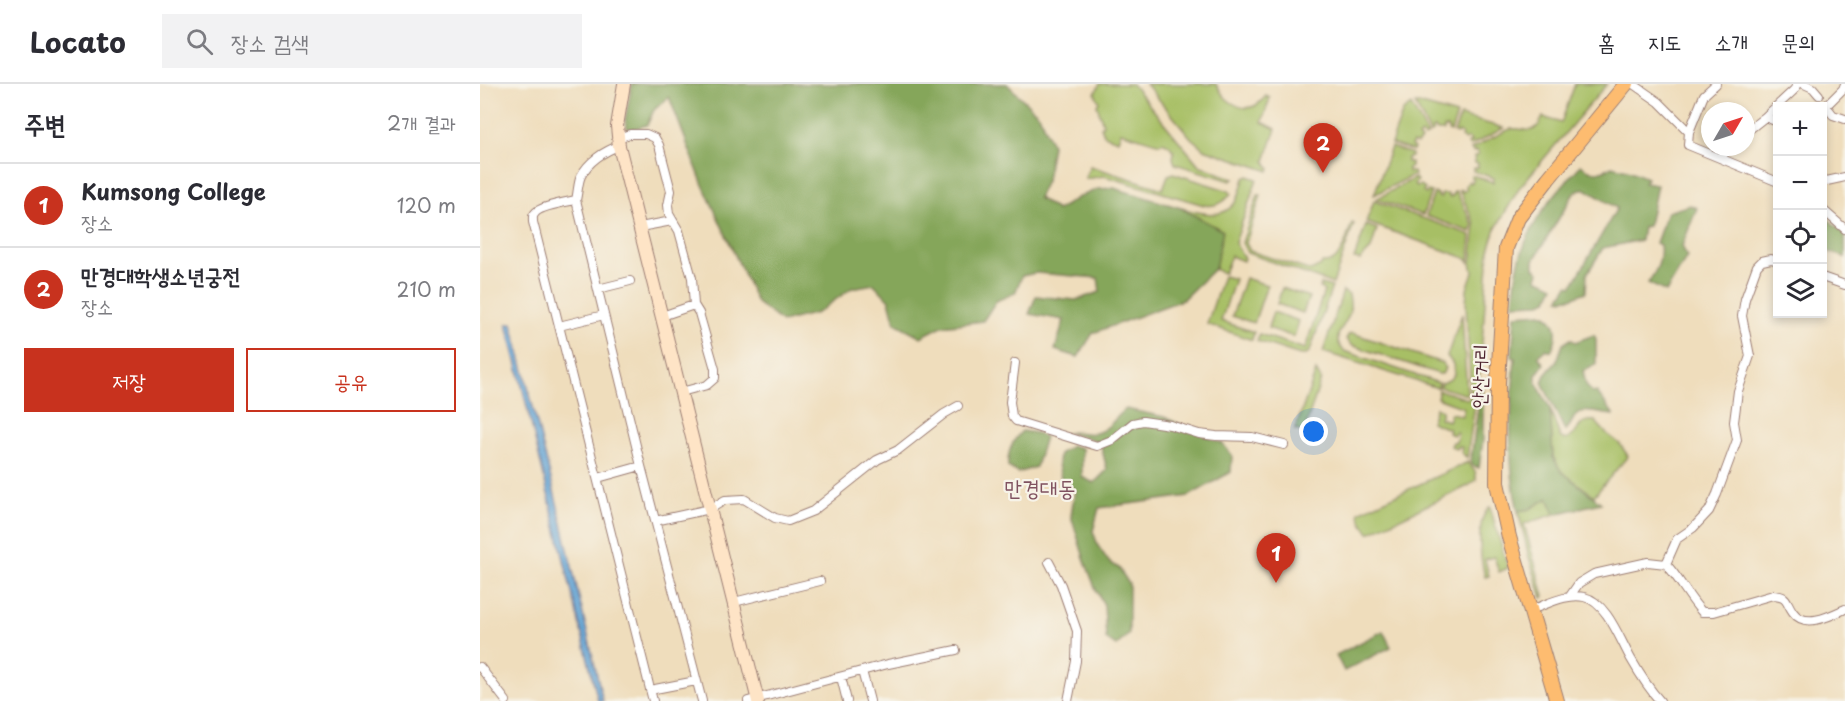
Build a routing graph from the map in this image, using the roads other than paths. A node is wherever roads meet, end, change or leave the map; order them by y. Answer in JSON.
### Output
{"nodes":[{"id":1,"x":624,"y":84,"type":"edge"},
{"id":2,"x":1626,"y":84,"type":"edge"},
{"id":3,"x":1633,"y":84,"type":"edge"},
{"id":4,"x":1716,"y":84,"type":"edge"},
{"id":5,"x":1798,"y":84,"type":"edge"},
{"id":6,"x":1804,"y":84,"type":"edge"},
{"id":7,"x":1845,"y":84,"type":"edge"},
{"id":8,"x":1820,"y":95,"type":"dead end"},
{"id":9,"x":1827,"y":104,"type":"edge"},
{"id":10,"x":1827,"y":110,"type":"edge"},
{"id":11,"x":1765,"y":117,"type":"junction"},
{"id":12,"x":1845,"y":119,"type":"edge"},
{"id":13,"x":1773,"y":120,"type":"edge"},
{"id":14,"x":1755,"y":125,"type":"edge"},
{"id":15,"x":1689,"y":132,"type":"junction"},
{"id":16,"x":618,"y":142,"type":"junction"},
{"id":17,"x":1720,"y":158,"type":"joint"},
{"id":18,"x":1845,"y":177,"type":"edge"},
{"id":19,"x":1773,"y":180,"type":"edge"},
{"id":20,"x":1827,"y":181,"type":"edge"},
{"id":21,"x":576,"y":200,"type":"junction"},
{"id":22,"x":1824,"y":210,"type":"edge"},
{"id":23,"x":672,"y":221,"type":"junction"},
{"id":24,"x":640,"y":228,"type":"junction"},
{"id":25,"x":1845,"y":229,"type":"edge"},
{"id":26,"x":1773,"y":260,"type":"edge"},
{"id":27,"x":1827,"y":279,"type":"edge"},
{"id":28,"x":630,"y":281,"type":"dead end"},
{"id":29,"x":1845,"y":285,"type":"edge"},
{"id":30,"x":598,"y":289,"type":"junction"},
{"id":31,"x":694,"y":305,"type":"junction"},
{"id":32,"x":604,"y":315,"type":"junction"},
{"id":33,"x":662,"y":316,"type":"junction"},
{"id":34,"x":559,"y":326,"type":"junction"},
{"id":35,"x":1015,"y":363,"type":"dead end"},
{"id":36,"x":681,"y":392,"type":"junction"},
{"id":37,"x":958,"y":406,"type":"dead end"},
{"id":38,"x":1284,"y":445,"type":"dead end"},
{"id":39,"x":641,"y":466,"type":"junction"},
{"id":40,"x":598,"y":478,"type":"junction"},
{"id":41,"x":710,"y":509,"type":"junction"},
{"id":42,"x":655,"y":521,"type":"junction"},
{"id":43,"x":1050,"y":562,"type":"dead end"},
{"id":44,"x":1666,"y":564,"type":"junction"},
{"id":45,"x":820,"y":581,"type":"dead end"},
{"id":46,"x":1570,"y":596,"type":"junction"},
{"id":47,"x":734,"y":602,"type":"junction"},
{"id":48,"x":1845,"y":609,"type":"edge"},
{"id":49,"x":1530,"y":610,"type":"junction"},
{"id":50,"x":956,"y":650,"type":"dead end"},
{"id":51,"x":480,"y":667,"type":"edge"},
{"id":52,"x":862,"y":671,"type":"junction"},
{"id":53,"x":841,"y":677,"type":"junction"},
{"id":54,"x":696,"y":681,"type":"junction"},
{"id":55,"x":650,"y":690,"type":"junction"},
{"id":56,"x":755,"y":700,"type":"edge"},
{"id":57,"x":506,"y":701,"type":"edge"},
{"id":58,"x":653,"y":701,"type":"edge"},
{"id":59,"x":702,"y":701,"type":"edge"},
{"id":60,"x":847,"y":701,"type":"edge"},
{"id":61,"x":870,"y":701,"type":"edge"},
{"id":62,"x":1068,"y":701,"type":"edge"},
{"id":63,"x":1557,"y":701,"type":"edge"},
{"id":64,"x":1660,"y":701,"type":"edge"}],
"edges":[{"from":1,"to":16,"type":"street"},
{"from":2,"to":49,"type":"main road","name":"안산거리"},
{"from":3,"to":15,"type":"street"},
{"from":4,"to":15,"type":"street"},
{"from":5,"to":11,"type":"street"},
{"from":6,"to":8,"type":"street"},
{"from":7,"to":9,"type":"street"},
{"from":10,"to":12,"type":"street"},
{"from":11,"to":13,"type":"street"},
{"from":11,"to":14,"type":"street"},
{"from":15,"to":17,"type":"street"},
{"from":16,"to":21,"type":"street"},
{"from":16,"to":23,"type":"street"},
{"from":16,"to":24,"type":"street"},
{"from":17,"to":19,"type":"street"},
{"from":18,"to":20,"type":"street"},
{"from":21,"to":30,"type":"street"},
{"from":21,"to":34,"type":"street"},
{"from":22,"to":25,"type":"street"},
{"from":23,"to":24,"type":"street"},
{"from":23,"to":31,"type":"street"},
{"from":24,"to":33,"type":"street"},
{"from":26,"to":44,"type":"street"},
{"from":27,"to":29,"type":"street"},
{"from":28,"to":30,"type":"street"},
{"from":30,"to":32,"type":"street"},
{"from":31,"to":33,"type":"street"},
{"from":31,"to":36,"type":"street"},
{"from":32,"to":34,"type":"street"},
{"from":32,"to":39,"type":"street"},
{"from":33,"to":36,"type":"street"},
{"from":34,"to":40,"type":"street"},
{"from":35,"to":38,"type":"street"},
{"from":36,"to":41,"type":"street"},
{"from":37,"to":41,"type":"street"},
{"from":39,"to":40,"type":"street"},
{"from":39,"to":42,"type":"street"},
{"from":40,"to":55,"type":"street"},
{"from":41,"to":42,"type":"street"},
{"from":41,"to":47,"type":"street"},
{"from":42,"to":54,"type":"street"},
{"from":43,"to":62,"type":"street"},
{"from":44,"to":46,"type":"street"},
{"from":44,"to":48,"type":"street"},
{"from":45,"to":47,"type":"street"},
{"from":46,"to":49,"type":"street"},
{"from":46,"to":64,"type":"street"},
{"from":47,"to":56,"type":"street"},
{"from":49,"to":63,"type":"main road","name":"안산거리"},
{"from":50,"to":52,"type":"street"},
{"from":51,"to":57,"type":"street"},
{"from":52,"to":53,"type":"street"},
{"from":52,"to":61,"type":"street"},
{"from":53,"to":56,"type":"street"},
{"from":53,"to":60,"type":"street"},
{"from":54,"to":55,"type":"street"},
{"from":54,"to":59,"type":"street"},
{"from":55,"to":58,"type":"street"}]}
